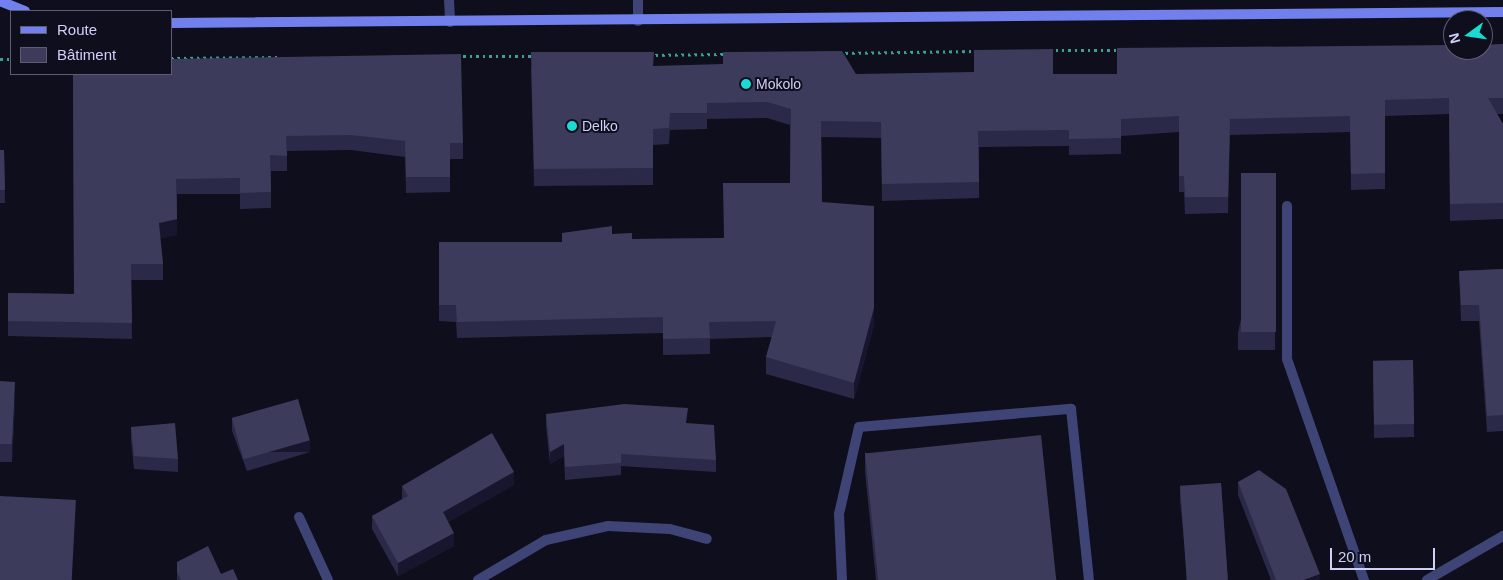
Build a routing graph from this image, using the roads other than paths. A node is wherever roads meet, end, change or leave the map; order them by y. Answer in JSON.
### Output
{"nodes":[{"id":1,"x":0,"y":0,"type":"edge"},
{"id":2,"x":449,"y":0,"type":"edge"},
{"id":3,"x":638,"y":0,"type":"edge"},
{"id":4,"x":23,"y":10,"type":"edge"},
{"id":5,"x":1503,"y":12,"type":"edge"},
{"id":6,"x":172,"y":22,"type":"edge"},
{"id":7,"x":450,"y":22,"type":"junction"},
{"id":8,"x":638,"y":22,"type":"junction"},
{"id":9,"x":1287,"y":206,"type":"dead end"},
{"id":10,"x":299,"y":517,"type":"dead end"},
{"id":11,"x":1503,"y":536,"type":"edge"},
{"id":12,"x":707,"y":539,"type":"dead end"},
{"id":13,"x":328,"y":580,"type":"edge"},
{"id":14,"x":478,"y":580,"type":"edge"},
{"id":15,"x":842,"y":580,"type":"edge"},
{"id":16,"x":1089,"y":580,"type":"edge"},
{"id":17,"x":1364,"y":580,"type":"edge"},
{"id":18,"x":1427,"y":580,"type":"edge"}],
"edges":[{"from":1,"to":4,"type":"main road"},
{"from":2,"to":7,"type":"street"},
{"from":3,"to":8,"type":"street"},
{"from":5,"to":8,"type":"main road"},
{"from":6,"to":7,"type":"main road"},
{"from":7,"to":8,"type":"main road"},
{"from":9,"to":17,"type":"street"},
{"from":10,"to":13,"type":"street"},
{"from":11,"to":18,"type":"street"},
{"from":12,"to":14,"type":"street"},
{"from":15,"to":16,"type":"street"}]}
